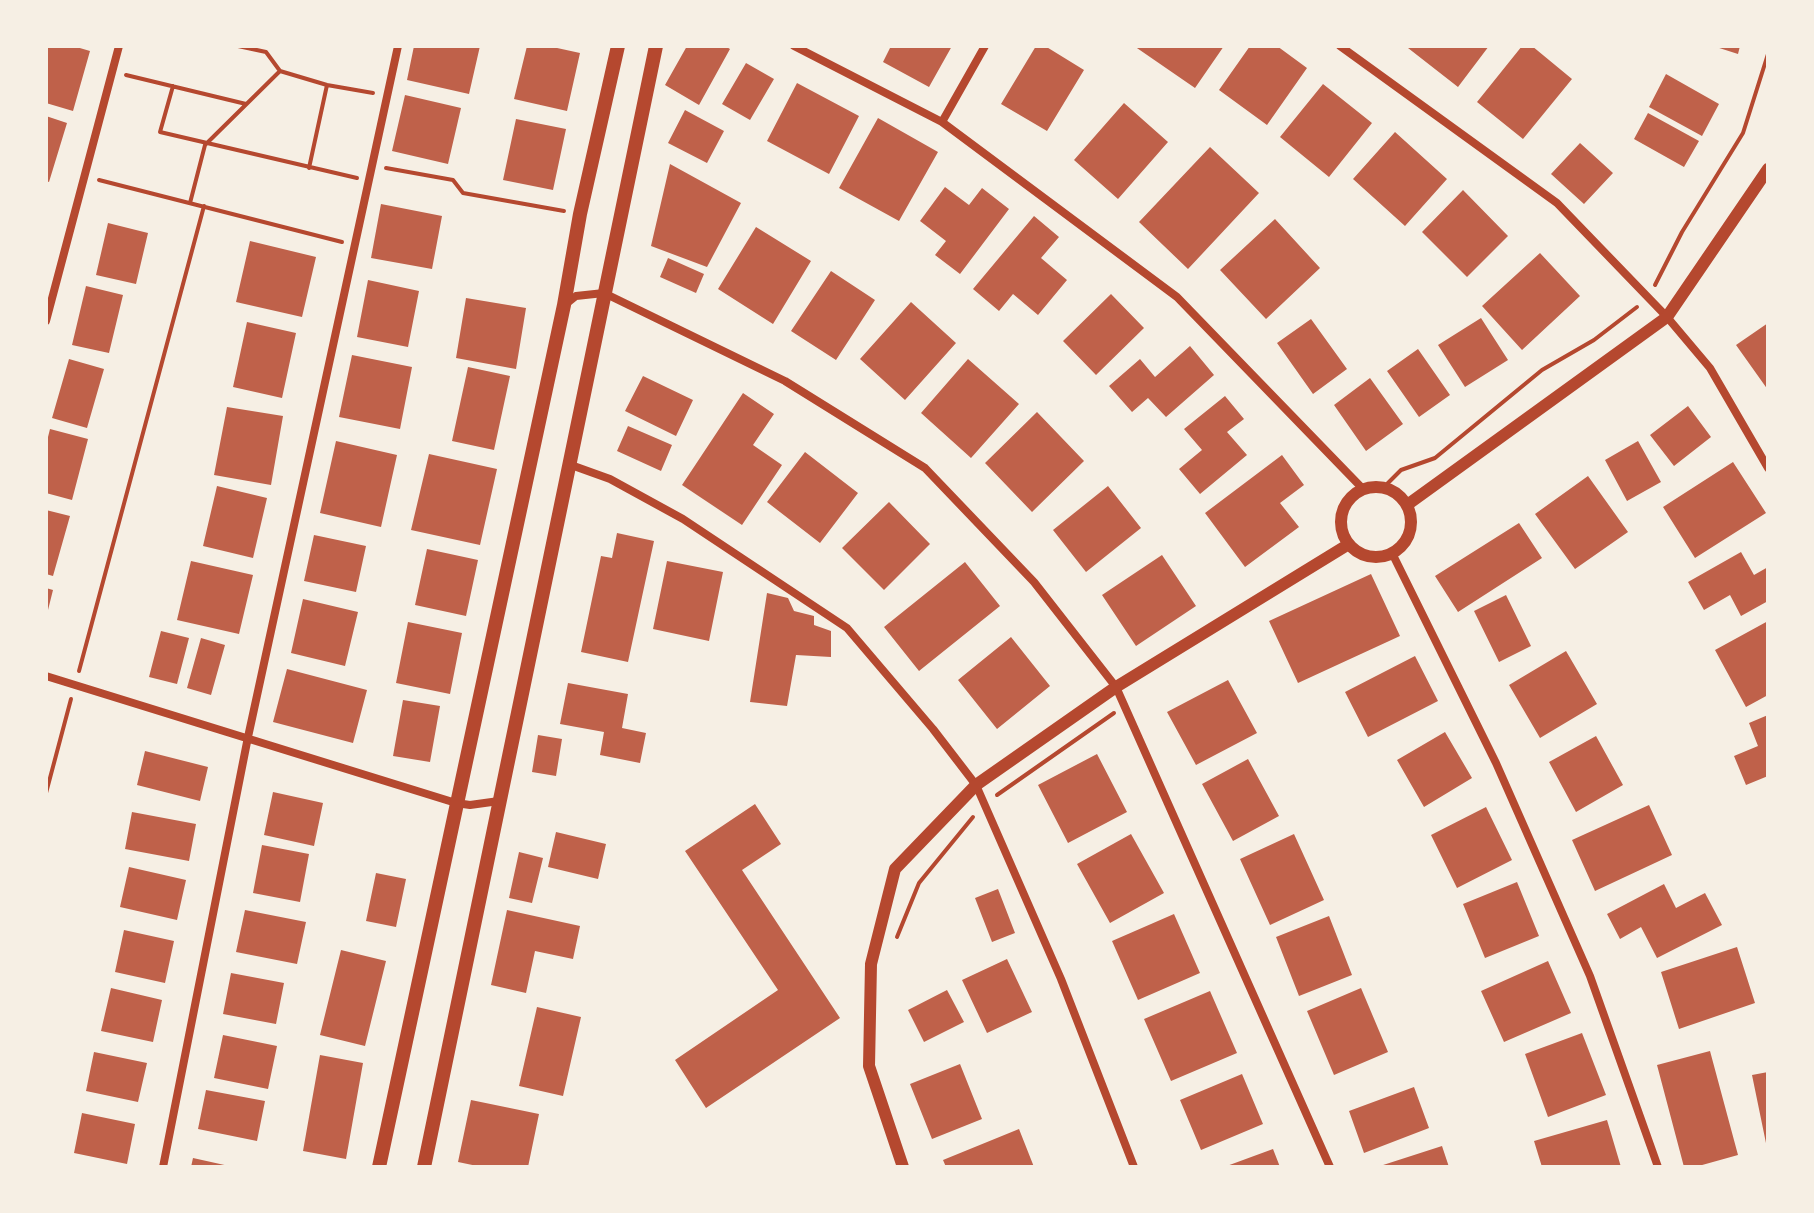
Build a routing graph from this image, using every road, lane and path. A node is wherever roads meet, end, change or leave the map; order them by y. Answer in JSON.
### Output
{"nodes":[{"id":1,"x":119,"y":46,"type":"edge"},
{"id":2,"x":238,"y":46,"type":"edge"},
{"id":3,"x":398,"y":46,"type":"edge"},
{"id":4,"x":618,"y":46,"type":"edge"},
{"id":5,"x":656,"y":46,"type":"edge"},
{"id":6,"x":794,"y":46,"type":"edge"},
{"id":7,"x":985,"y":46,"type":"edge"},
{"id":8,"x":1340,"y":46,"type":"edge"},
{"id":9,"x":1768,"y":54,"type":"edge"},
{"id":10,"x":280,"y":71,"type":"junction"},
{"id":11,"x":112,"y":72,"type":"junction"},
{"id":12,"x":327,"y":85,"type":"junction"},
{"id":13,"x":173,"y":86,"type":"junction"},
{"id":14,"x":387,"y":96,"type":"junction"},
{"id":15,"x":247,"y":104,"type":"junction"},
{"id":16,"x":942,"y":122,"type":"junction"},
{"id":17,"x":205,"y":145,"type":"junction"},
{"id":18,"x":371,"y":165,"type":"junction"},
{"id":19,"x":309,"y":168,"type":"junction"},
{"id":20,"x":1768,"y":169,"type":"edge"},
{"id":21,"x":85,"y":176,"type":"junction"},
{"id":22,"x":368,"y":181,"type":"junction"},
{"id":23,"x":190,"y":203,"type":"junction"},
{"id":24,"x":204,"y":206,"type":"junction"},
{"id":25,"x":580,"y":214,"type":"junction"},
{"id":26,"x":354,"y":245,"type":"junction"},
{"id":27,"x":604,"y":293,"type":"junction"},
{"id":28,"x":1648,"y":298,"type":"junction"},
{"id":29,"x":564,"y":305,"type":"junction"},
{"id":30,"x":1667,"y":317,"type":"junction"},
{"id":31,"x":46,"y":321,"type":"edge"},
{"id":32,"x":571,"y":465,"type":"junction"},
{"id":33,"x":1768,"y":468,"type":"edge"},
{"id":34,"x":1383,"y":488,"type":"junction"},
{"id":35,"x":1363,"y":489,"type":"junction"},
{"id":36,"x":1407,"y":505,"type":"junction"},
{"id":37,"x":1349,"y":544,"type":"junction"},
{"id":38,"x":1392,"y":553,"type":"junction"},
{"id":39,"x":46,"y":676,"type":"edge"},
{"id":40,"x":75,"y":685,"type":"junction"},
{"id":41,"x":1116,"y":687,"type":"junction"},
{"id":42,"x":1124,"y":706,"type":"junction"},
{"id":43,"x":248,"y":737,"type":"junction"},
{"id":44,"x":976,"y":785,"type":"junction"},
{"id":45,"x":46,"y":793,"type":"edge"},
{"id":46,"x":499,"y":801,"type":"junction"},
{"id":47,"x":456,"y":803,"type":"junction"},
{"id":48,"x":984,"y":804,"type":"junction"},
{"id":49,"x":897,"y":938,"type":"dead end"},
{"id":50,"x":163,"y":1167,"type":"edge"},
{"id":51,"x":379,"y":1167,"type":"edge"},
{"id":52,"x":424,"y":1167,"type":"edge"},
{"id":53,"x":903,"y":1167,"type":"edge"},
{"id":54,"x":1134,"y":1167,"type":"edge"},
{"id":55,"x":1330,"y":1167,"type":"edge"},
{"id":56,"x":1658,"y":1167,"type":"edge"}],
"edges":[{"from":1,"to":11,"type":"street"},
{"from":2,"to":10,"type":"path"},
{"from":3,"to":14,"type":"street"},
{"from":4,"to":25,"type":"main road"},
{"from":5,"to":27,"type":"main road"},
{"from":6,"to":16,"type":"street"},
{"from":7,"to":16,"type":"street"},
{"from":8,"to":28,"type":"street"},
{"from":9,"to":28,"type":"path"},
{"from":10,"to":12,"type":"path"},
{"from":10,"to":15,"type":"path"},
{"from":11,"to":13,"type":"path"},
{"from":11,"to":21,"type":"street"},
{"from":12,"to":14,"type":"path"},
{"from":12,"to":19,"type":"path"},
{"from":13,"to":15,"type":"path"},
{"from":13,"to":17,"type":"path"},
{"from":14,"to":18,"type":"street"},
{"from":15,"to":17,"type":"path"},
{"from":16,"to":35,"type":"street"},
{"from":17,"to":19,"type":"path"},
{"from":17,"to":23,"type":"path"},
{"from":18,"to":22,"type":"street"},
{"from":18,"to":25,"type":"path"},
{"from":19,"to":22,"type":"path"},
{"from":20,"to":30,"type":"street"},
{"from":21,"to":23,"type":"path"},
{"from":21,"to":31,"type":"street"},
{"from":22,"to":26,"type":"street"},
{"from":23,"to":24,"type":"path"},
{"from":24,"to":26,"type":"path"},
{"from":24,"to":40,"type":"path"},
{"from":25,"to":29,"type":"main road"},
{"from":26,"to":43,"type":"street"},
{"from":27,"to":29,"type":"street"},
{"from":27,"to":32,"type":"main road"},
{"from":27,"to":41,"type":"street"},
{"from":28,"to":30,"type":"street"},
{"from":28,"to":34,"type":"path"},
{"from":29,"to":47,"type":"main road"},
{"from":30,"to":33,"type":"street"},
{"from":30,"to":36,"type":"street"},
{"from":32,"to":44,"type":"street"},
{"from":32,"to":46,"type":"main road"},
{"from":34,"to":35,"type":"street"},
{"from":34,"to":36,"type":"street"},
{"from":35,"to":37,"type":"street"},
{"from":36,"to":38,"type":"street"},
{"from":37,"to":38,"type":"street"},
{"from":37,"to":41,"type":"street"},
{"from":38,"to":56,"type":"street"},
{"from":39,"to":40,"type":"street"},
{"from":40,"to":43,"type":"street"},
{"from":40,"to":45,"type":"path"},
{"from":41,"to":42,"type":"street"},
{"from":41,"to":44,"type":"street"},
{"from":42,"to":48,"type":"path"},
{"from":42,"to":55,"type":"street"},
{"from":43,"to":47,"type":"street"},
{"from":43,"to":50,"type":"street"},
{"from":44,"to":48,"type":"street"},
{"from":44,"to":53,"type":"street"},
{"from":46,"to":47,"type":"street"},
{"from":46,"to":52,"type":"main road"},
{"from":47,"to":51,"type":"main road"},
{"from":48,"to":49,"type":"path"},
{"from":48,"to":54,"type":"street"}]}
